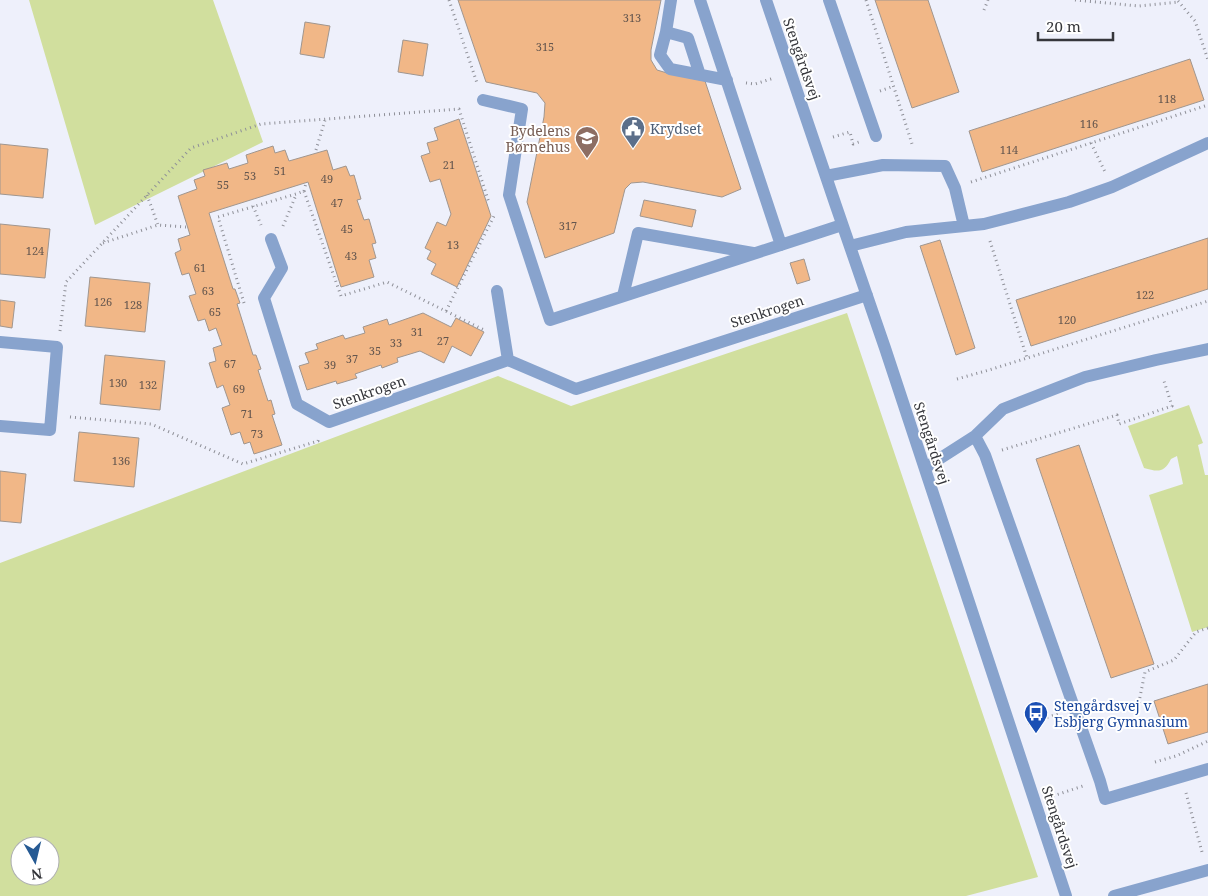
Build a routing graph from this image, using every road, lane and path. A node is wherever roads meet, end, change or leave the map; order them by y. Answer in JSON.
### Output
{"nodes":[{"id":1,"x":449,"y":0,"type":"edge"},
{"id":2,"x":671,"y":0,"type":"edge"},
{"id":3,"x":700,"y":0,"type":"edge"},
{"id":4,"x":766,"y":0,"type":"edge"},
{"id":5,"x":829,"y":0,"type":"edge"},
{"id":6,"x":866,"y":0,"type":"edge"},
{"id":7,"x":988,"y":0,"type":"edge"},
{"id":8,"x":1075,"y":0,"type":"edge"},
{"id":9,"x":1178,"y":1,"type":"edge"},
{"id":10,"x":984,"y":10,"type":"dead end"},
{"id":11,"x":666,"y":32,"type":"junction"},
{"id":12,"x":1208,"y":60,"type":"edge"},
{"id":13,"x":791,"y":72,"type":"junction"},
{"id":14,"x":700,"y":75,"type":"junction"},
{"id":15,"x":727,"y":80,"type":"junction"},
{"id":16,"x":483,"y":100,"type":"joint"},
{"id":17,"x":1208,"y":105,"type":"edge"},
{"id":18,"x":325,"y":120,"type":"junction"},
{"id":19,"x":876,"y":136,"type":"joint"},
{"id":20,"x":815,"y":142,"type":"junction"},
{"id":21,"x":1091,"y":143,"type":"junction"},
{"id":22,"x":1208,"y":144,"type":"edge"},
{"id":23,"x":316,"y":150,"type":"dead end"},
{"id":24,"x":920,"y":166,"type":"junction"},
{"id":25,"x":826,"y":176,"type":"junction"},
{"id":26,"x":306,"y":183,"type":"dead end"},
{"id":27,"x":1112,"y":187,"type":"junction"},
{"id":28,"x":955,"y":188,"type":"junction"},
{"id":29,"x":304,"y":191,"type":"junction"},
{"id":30,"x":147,"y":195,"type":"junction"},
{"id":31,"x":984,"y":224,"type":"junction"},
{"id":32,"x":158,"y":225,"type":"junction"},
{"id":33,"x":842,"y":225,"type":"junction"},
{"id":34,"x":964,"y":226,"type":"junction"},
{"id":35,"x":186,"y":227,"type":"dead end"},
{"id":36,"x":216,"y":229,"type":"dead end"},
{"id":37,"x":222,"y":230,"type":"junction"},
{"id":38,"x":271,"y":238,"type":"dead end"},
{"id":39,"x":102,"y":244,"type":"junction"},
{"id":40,"x":781,"y":245,"type":"junction"},
{"id":41,"x":850,"y":246,"type":"junction"},
{"id":42,"x":755,"y":253,"type":"junction"},
{"id":43,"x":498,"y":291,"type":"dead end"},
{"id":44,"x":867,"y":295,"type":"junction"},
{"id":45,"x":623,"y":296,"type":"junction"},
{"id":46,"x":264,"y":298,"type":"junction"},
{"id":47,"x":1208,"y":301,"type":"edge"},
{"id":48,"x":446,"y":311,"type":"junction"},
{"id":49,"x":504,"y":340,"type":"junction"},
{"id":50,"x":0,"y":342,"type":"edge"},
{"id":51,"x":57,"y":347,"type":"junction"},
{"id":52,"x":1208,"y":349,"type":"edge"},
{"id":53,"x":1027,"y":358,"type":"junction"},
{"id":54,"x":508,"y":360,"type":"junction"},
{"id":55,"x":1156,"y":360,"type":"junction"},
{"id":56,"x":957,"y":379,"type":"dead end"},
{"id":57,"x":52,"y":416,"type":"junction"},
{"id":58,"x":329,"y":422,"type":"junction"},
{"id":59,"x":0,"y":426,"type":"edge"},
{"id":60,"x":976,"y":436,"type":"junction"},
{"id":61,"x":985,"y":455,"type":"junction"},
{"id":62,"x":925,"y":468,"type":"junction"},
{"id":63,"x":1208,"y":628,"type":"edge"},
{"id":64,"x":1075,"y":709,"type":"junction"},
{"id":65,"x":1011,"y":728,"type":"junction"},
{"id":66,"x":1176,"y":756,"type":"dead end"},
{"id":67,"x":1208,"y":769,"type":"edge"},
{"id":68,"x":1181,"y":776,"type":"junction"},
{"id":69,"x":1208,"y":870,"type":"edge"},
{"id":70,"x":1066,"y":896,"type":"edge"},
{"id":71,"x":1114,"y":896,"type":"edge"}],
"edges":[{"from":1,"to":16,"type":"path"},
{"from":2,"to":11,"type":"street"},
{"from":3,"to":15,"type":"street"},
{"from":4,"to":13,"type":"street","name":"Stengårdsvej"},
{"from":5,"to":19,"type":"street"},
{"from":6,"to":24,"type":"path"},
{"from":7,"to":10,"type":"path"},
{"from":8,"to":9,"type":"path"},
{"from":9,"to":12,"type":"path"},
{"from":11,"to":14,"type":"street"},
{"from":11,"to":14,"type":"street"},
{"from":13,"to":15,"type":"path"},
{"from":13,"to":20,"type":"street","name":"Stengårdsvej"},
{"from":14,"to":15,"type":"street"},
{"from":15,"to":40,"type":"street"},
{"from":16,"to":45,"type":"street"},
{"from":17,"to":21,"type":"path"},
{"from":18,"to":23,"type":"path"},
{"from":18,"to":30,"type":"path"},
{"from":18,"to":48,"type":"path"},
{"from":19,"to":20,"type":"path"},
{"from":20,"to":25,"type":"street","name":"Stengårdsvej"},
{"from":21,"to":27,"type":"path"},
{"from":21,"to":28,"type":"path"},
{"from":22,"to":27,"type":"street"},
{"from":24,"to":25,"type":"street"},
{"from":24,"to":28,"type":"street"},
{"from":25,"to":33,"type":"street","name":"Stengårdsvej"},
{"from":26,"to":29,"type":"path"},
{"from":27,"to":31,"type":"street"},
{"from":28,"to":34,"type":"street"},
{"from":29,"to":37,"type":"path"},
{"from":29,"to":48,"type":"path"},
{"from":30,"to":32,"type":"path"},
{"from":30,"to":39,"type":"path"},
{"from":31,"to":34,"type":"street"},
{"from":31,"to":53,"type":"path"},
{"from":32,"to":35,"type":"path"},
{"from":32,"to":39,"type":"path"},
{"from":33,"to":40,"type":"street"},
{"from":33,"to":41,"type":"street","name":"Stengårdsvej"},
{"from":34,"to":41,"type":"street"},
{"from":36,"to":37,"type":"path"},
{"from":37,"to":46,"type":"path"},
{"from":38,"to":46,"type":"street"},
{"from":39,"to":51,"type":"path"},
{"from":40,"to":42,"type":"street"},
{"from":41,"to":44,"type":"street","name":"Stengårdsvej"},
{"from":42,"to":45,"type":"street"},
{"from":42,"to":45,"type":"street"},
{"from":43,"to":49,"type":"street"},
{"from":44,"to":54,"type":"street","name":"Stenkrogen"},
{"from":44,"to":62,"type":"street","name":"Stengårdsvej"},
{"from":46,"to":58,"type":"street","name":"Stenkrogen"},
{"from":47,"to":53,"type":"path"},
{"from":48,"to":49,"type":"path"},
{"from":49,"to":54,"type":"street"},
{"from":50,"to":51,"type":"street"},
{"from":51,"to":57,"type":"street"},
{"from":52,"to":55,"type":"street"},
{"from":53,"to":56,"type":"path"},
{"from":54,"to":58,"type":"street","name":"Stenkrogen"},
{"from":55,"to":60,"type":"street"},
{"from":55,"to":61,"type":"path"},
{"from":57,"to":58,"type":"path"},
{"from":57,"to":59,"type":"street"},
{"from":60,"to":61,"type":"street"},
{"from":60,"to":62,"type":"street"},
{"from":61,"to":64,"type":"street"},
{"from":62,"to":65,"type":"street","name":"Stengårdsvej"},
{"from":63,"to":64,"type":"path"},
{"from":64,"to":65,"type":"path"},
{"from":64,"to":68,"type":"street"},
{"from":65,"to":70,"type":"street","name":"Stengårdsvej"},
{"from":66,"to":68,"type":"path"},
{"from":67,"to":68,"type":"street"},
{"from":68,"to":69,"type":"path"},
{"from":69,"to":71,"type":"street"}]}
